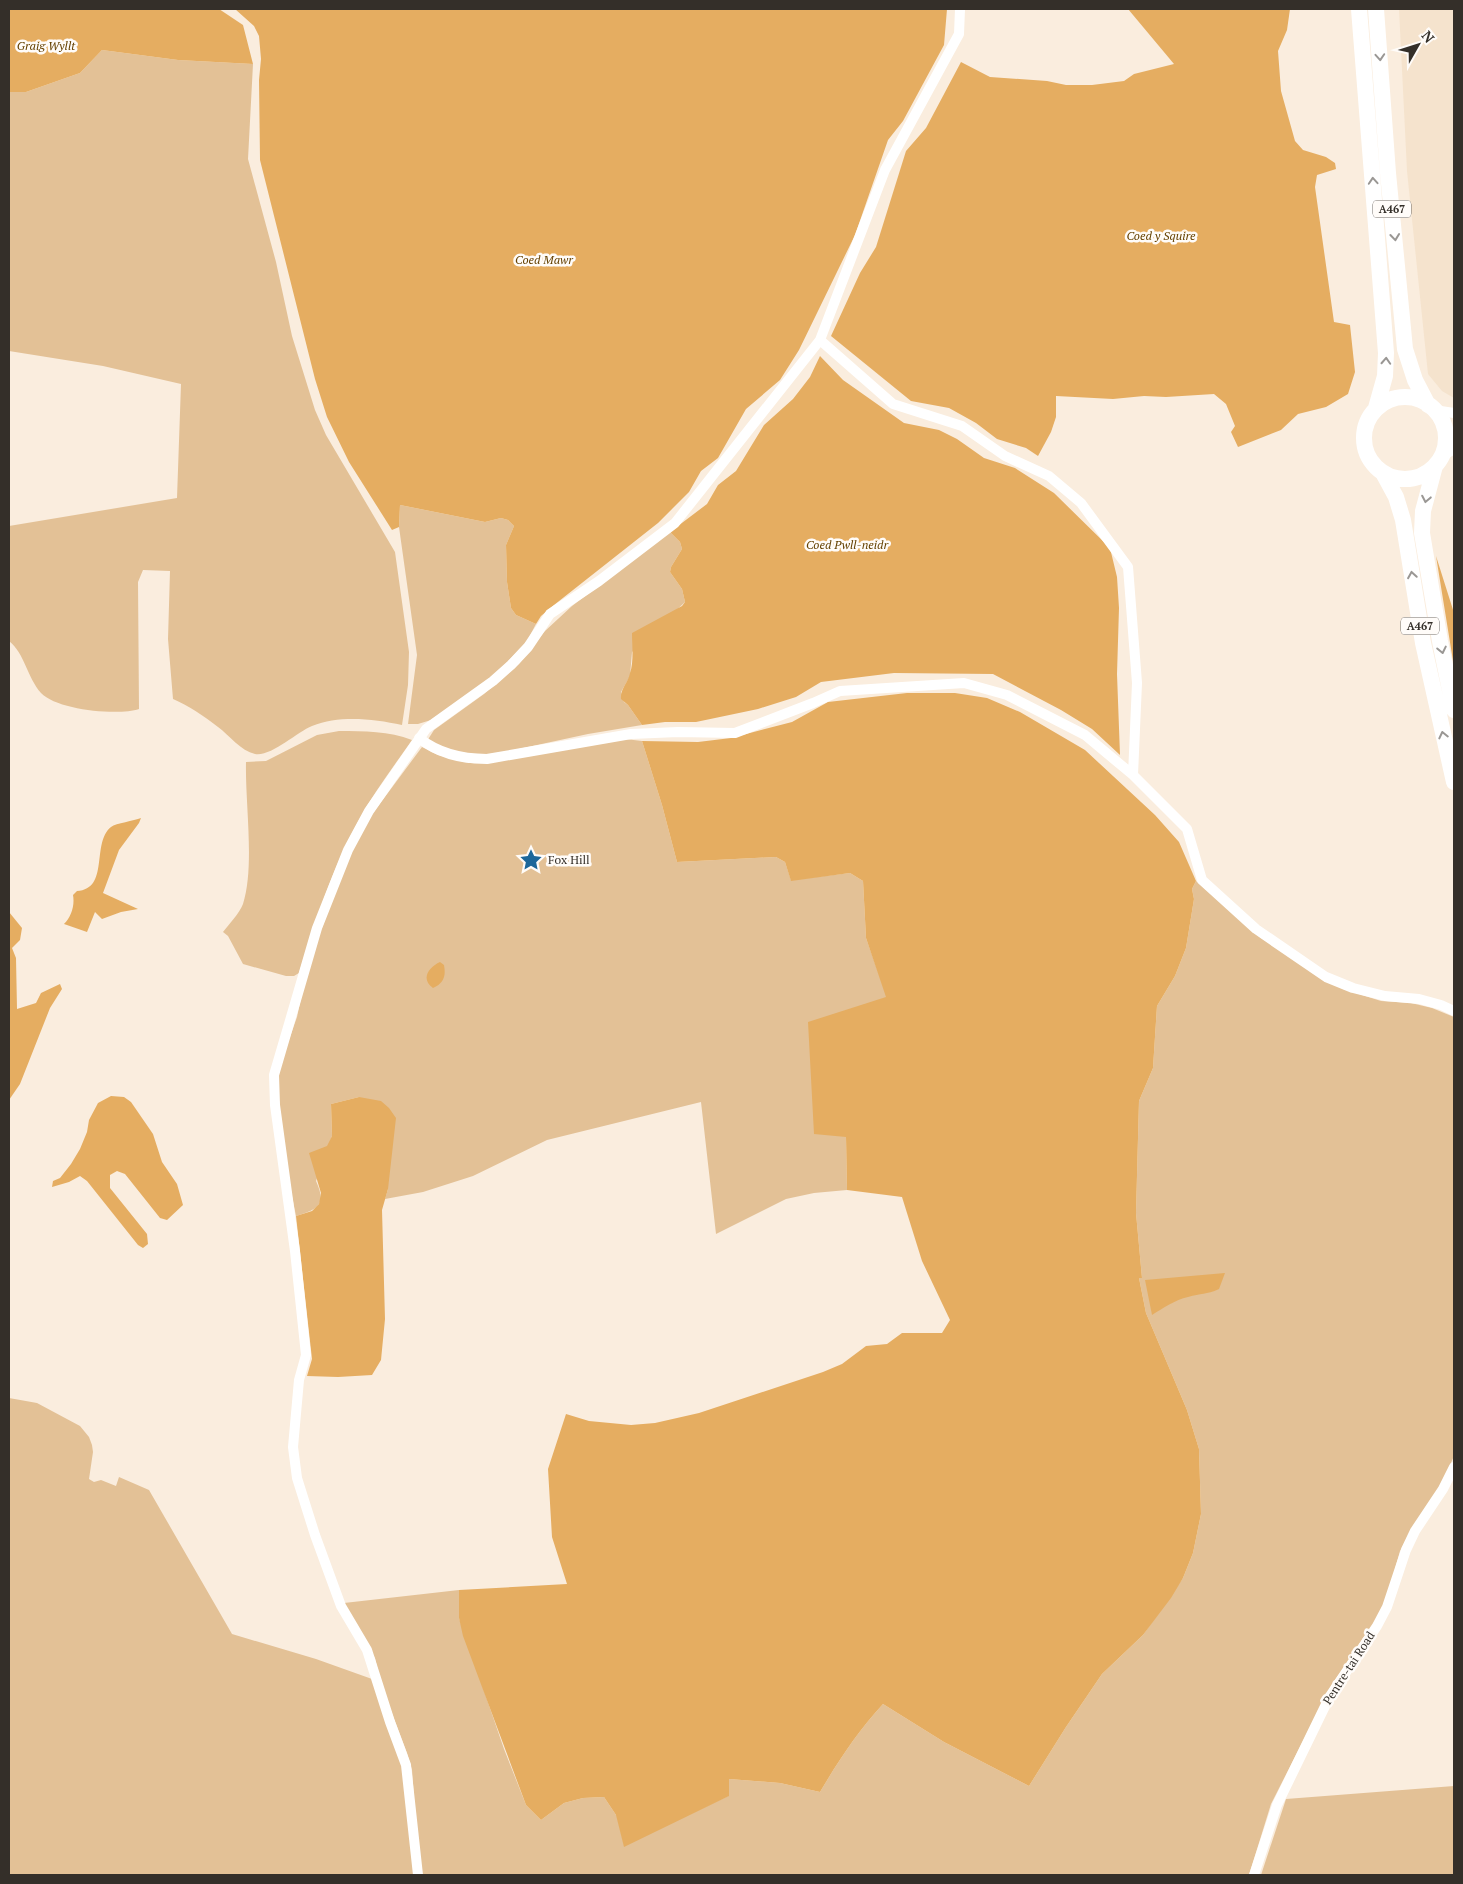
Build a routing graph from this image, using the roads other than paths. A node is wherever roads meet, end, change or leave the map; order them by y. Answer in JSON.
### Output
{"nodes":[{"id":1,"x":960,"y":9,"type":"edge"},
{"id":2,"x":1359,"y":9,"type":"edge"},
{"id":3,"x":1376,"y":9,"type":"edge"},
{"id":4,"x":820,"y":340,"type":"junction"},
{"id":5,"x":1431,"y":407,"type":"junction"},
{"id":6,"x":1376,"y":408,"type":"junction"},
{"id":7,"x":1454,"y":413,"type":"edge"},
{"id":8,"x":1443,"y":457,"type":"edge"},
{"id":9,"x":1383,"y":473,"type":"junction"},
{"id":10,"x":1454,"y":710,"type":"edge"},
{"id":11,"x":419,"y":738,"type":"junction"},
{"id":12,"x":1133,"y":774,"type":"junction"},
{"id":13,"x":1454,"y":782,"type":"edge"},
{"id":14,"x":1454,"y":1011,"type":"edge"},
{"id":15,"x":1454,"y":1467,"type":"edge"},
{"id":16,"x":418,"y":1875,"type":"edge"},
{"id":17,"x":1254,"y":1875,"type":"edge"}],
"edges":[{"from":1,"to":4,"type":"street"},
{"from":6,"to":2,"type":"main road","number":"A467","one_way":true},
{"from":3,"to":5,"type":"main road","number":"A467","one_way":true},
{"from":4,"to":11,"type":"street"},
{"from":4,"to":12,"type":"street"},
{"from":5,"to":6,"type":"main road"},
{"from":5,"to":7,"type":"street"},
{"from":5,"to":8,"type":"main road"},
{"from":6,"to":9,"type":"main road"},
{"from":8,"to":9,"type":"main road"},
{"from":8,"to":10,"type":"main road","number":"A467","one_way":true},
{"from":13,"to":9,"type":"main road","number":"A467","one_way":true},
{"from":11,"to":12,"type":"street"},
{"from":11,"to":16,"type":"street"},
{"from":12,"to":14,"type":"street"},
{"from":15,"to":17,"type":"street","name":"Pentre-tai Road"}]}
